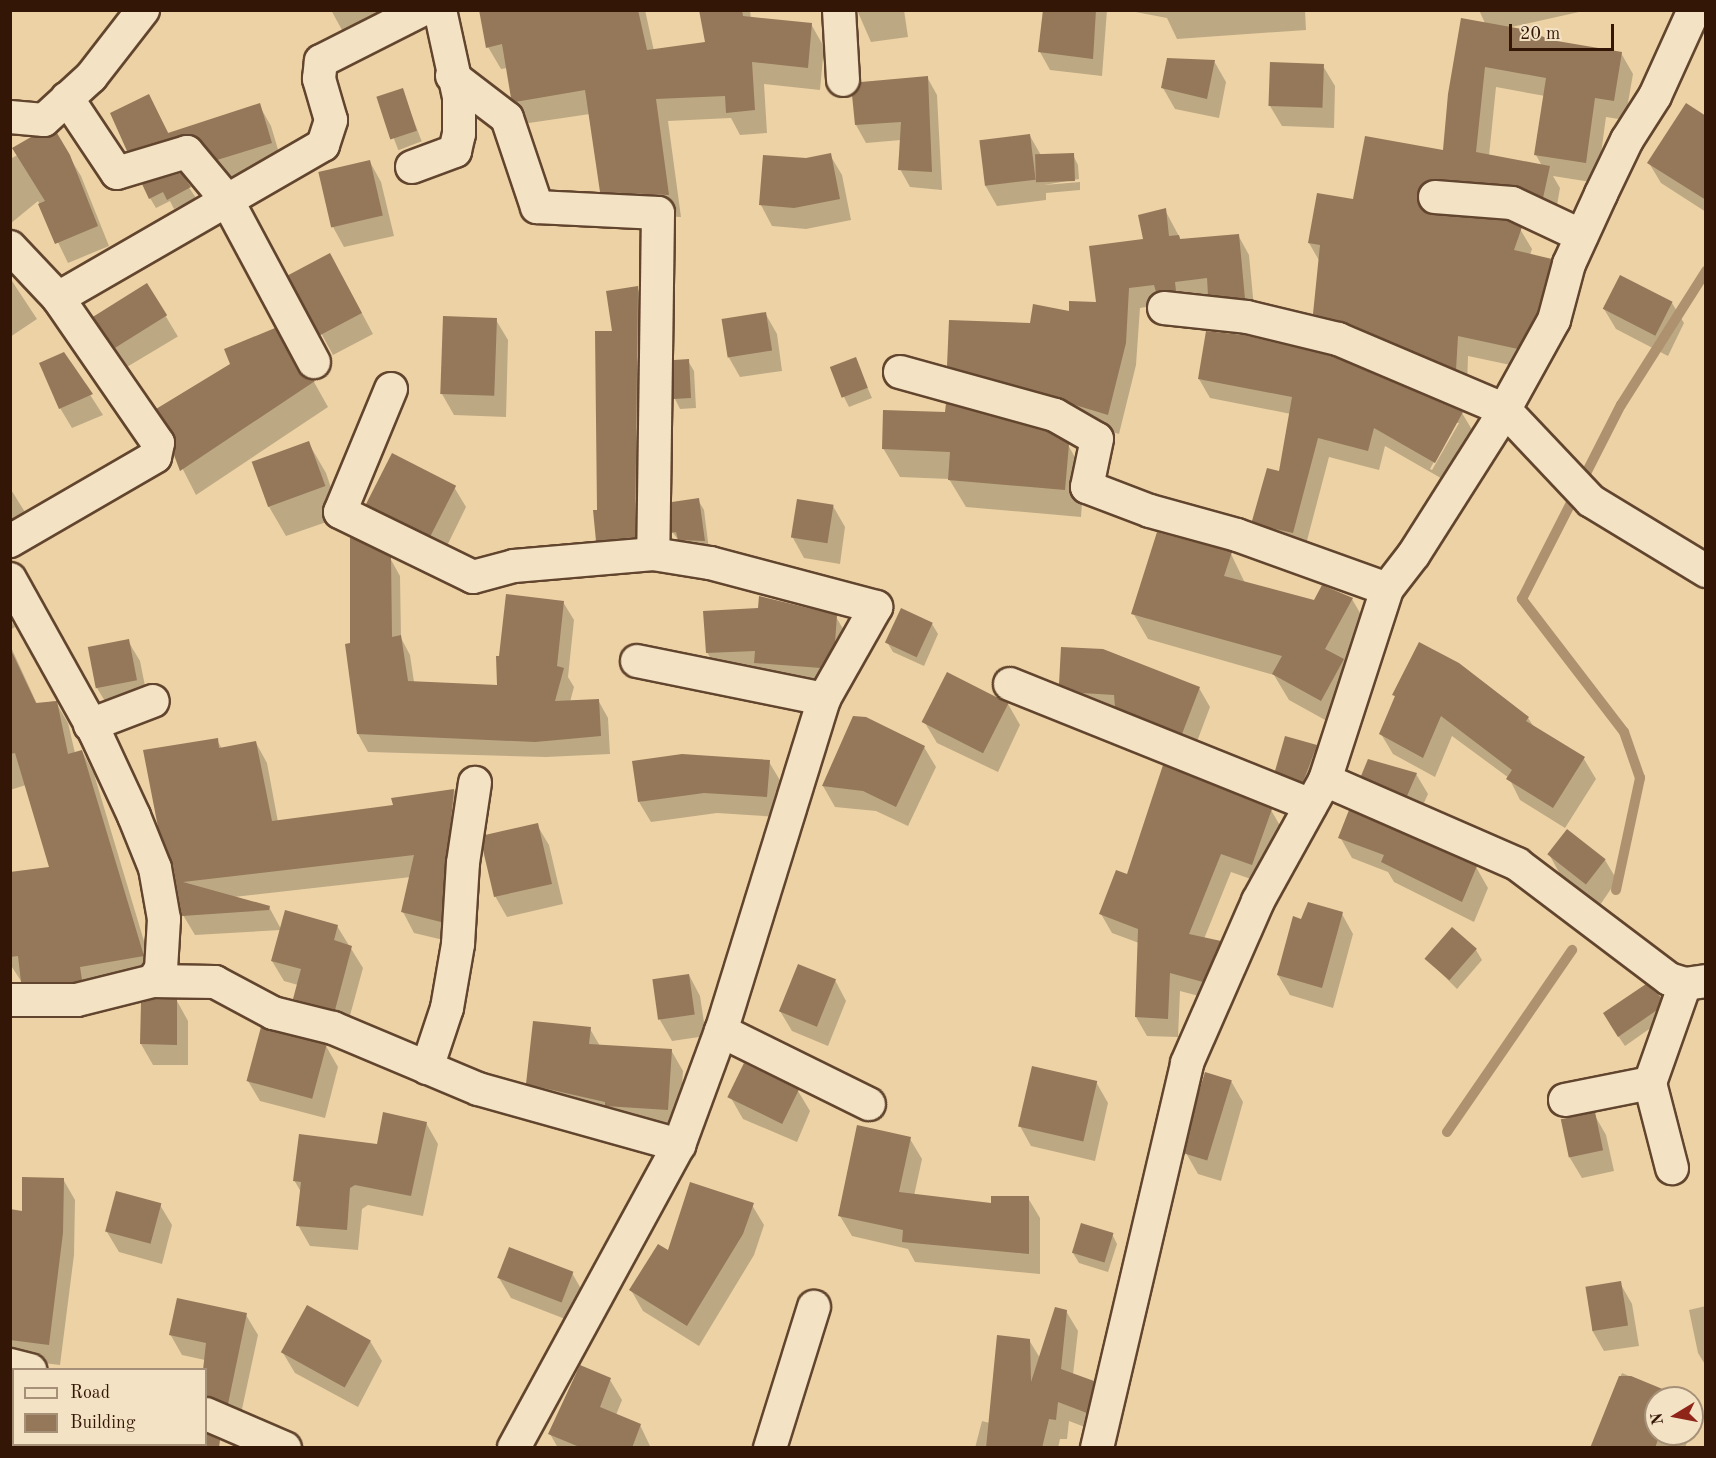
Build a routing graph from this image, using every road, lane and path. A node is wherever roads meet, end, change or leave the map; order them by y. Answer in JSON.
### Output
{"nodes":[{"id":1,"x":143,"y":10,"type":"edge"},
{"id":2,"x":422,"y":10,"type":"edge"},
{"id":3,"x":440,"y":10,"type":"edge"},
{"id":4,"x":839,"y":10,"type":"edge"},
{"id":5,"x":1694,"y":10,"type":"edge"},
{"id":6,"x":452,"y":76,"type":"junction"},
{"id":7,"x":843,"y":80,"type":"dead end"},
{"id":8,"x":67,"y":98,"type":"junction"},
{"id":9,"x":10,"y":117,"type":"edge"},
{"id":10,"x":412,"y":167,"type":"dead end"},
{"id":11,"x":1435,"y":197,"type":"dead end"},
{"id":12,"x":227,"y":200,"type":"junction"},
{"id":13,"x":1582,"y":236,"type":"junction"},
{"id":14,"x":10,"y":247,"type":"edge"},
{"id":15,"x":58,"y":298,"type":"junction"},
{"id":16,"x":1164,"y":308,"type":"dead end"},
{"id":17,"x":314,"y":362,"type":"dead end"},
{"id":18,"x":900,"y":372,"type":"dead end"},
{"id":19,"x":391,"y":390,"type":"dead end"},
{"id":20,"x":1505,"y":410,"type":"junction"},
{"id":21,"x":10,"y":541,"type":"edge"},
{"id":22,"x":653,"y":554,"type":"junction"},
{"id":23,"x":1706,"y":571,"type":"edge"},
{"id":24,"x":1387,"y":589,"type":"junction"},
{"id":25,"x":15,"y":597,"type":"edge"},
{"id":26,"x":637,"y":661,"type":"dead end"},
{"id":27,"x":1010,"y":684,"type":"dead end"},
{"id":28,"x":824,"y":699,"type":"junction"},
{"id":29,"x":153,"y":701,"type":"dead end"},
{"id":30,"x":90,"y":725,"type":"junction"},
{"id":31,"x":475,"y":783,"type":"dead end"},
{"id":32,"x":1318,"y":792,"type":"junction"},
{"id":33,"x":153,"y":981,"type":"junction"},
{"id":34,"x":1695,"y":982,"type":"edge"},
{"id":35,"x":10,"y":1000,"type":"edge"},
{"id":36,"x":721,"y":1031,"type":"junction"},
{"id":37,"x":427,"y":1068,"type":"junction"},
{"id":38,"x":1650,"y":1083,"type":"junction"},
{"id":39,"x":1566,"y":1100,"type":"dead end"},
{"id":40,"x":869,"y":1104,"type":"dead end"},
{"id":41,"x":678,"y":1144,"type":"junction"},
{"id":42,"x":1672,"y":1168,"type":"dead end"},
{"id":43,"x":814,"y":1307,"type":"dead end"},
{"id":44,"x":207,"y":1414,"type":"edge"},
{"id":45,"x":285,"y":1448,"type":"edge"},
{"id":46,"x":514,"y":1448,"type":"edge"},
{"id":47,"x":770,"y":1448,"type":"edge"},
{"id":48,"x":1097,"y":1448,"type":"edge"}],
"edges":[{"from":1,"to":8,"type":"street"},
{"from":2,"to":12,"type":"street"},
{"from":3,"to":6,"type":"street"},
{"from":4,"to":7,"type":"street"},
{"from":5,"to":13,"type":"street"},
{"from":6,"to":10,"type":"street"},
{"from":6,"to":22,"type":"street"},
{"from":8,"to":9,"type":"street"},
{"from":8,"to":12,"type":"street"},
{"from":11,"to":13,"type":"street"},
{"from":12,"to":15,"type":"street"},
{"from":12,"to":17,"type":"street"},
{"from":13,"to":20,"type":"street"},
{"from":14,"to":15,"type":"street"},
{"from":15,"to":21,"type":"street"},
{"from":16,"to":20,"type":"street"},
{"from":18,"to":24,"type":"street"},
{"from":19,"to":22,"type":"street"},
{"from":20,"to":23,"type":"street"},
{"from":20,"to":24,"type":"street"},
{"from":22,"to":28,"type":"street"},
{"from":24,"to":32,"type":"street"},
{"from":25,"to":30,"type":"street"},
{"from":26,"to":28,"type":"street"},
{"from":27,"to":32,"type":"street"},
{"from":28,"to":36,"type":"street"},
{"from":29,"to":30,"type":"street"},
{"from":30,"to":33,"type":"street"},
{"from":31,"to":37,"type":"street"},
{"from":32,"to":34,"type":"street"},
{"from":32,"to":48,"type":"street"},
{"from":33,"to":35,"type":"street"},
{"from":33,"to":37,"type":"street"},
{"from":34,"to":38,"type":"street"},
{"from":36,"to":40,"type":"street"},
{"from":36,"to":41,"type":"street"},
{"from":37,"to":41,"type":"street"},
{"from":38,"to":39,"type":"street"},
{"from":38,"to":42,"type":"street"},
{"from":41,"to":46,"type":"street"},
{"from":43,"to":47,"type":"street"},
{"from":44,"to":45,"type":"street"}]}
